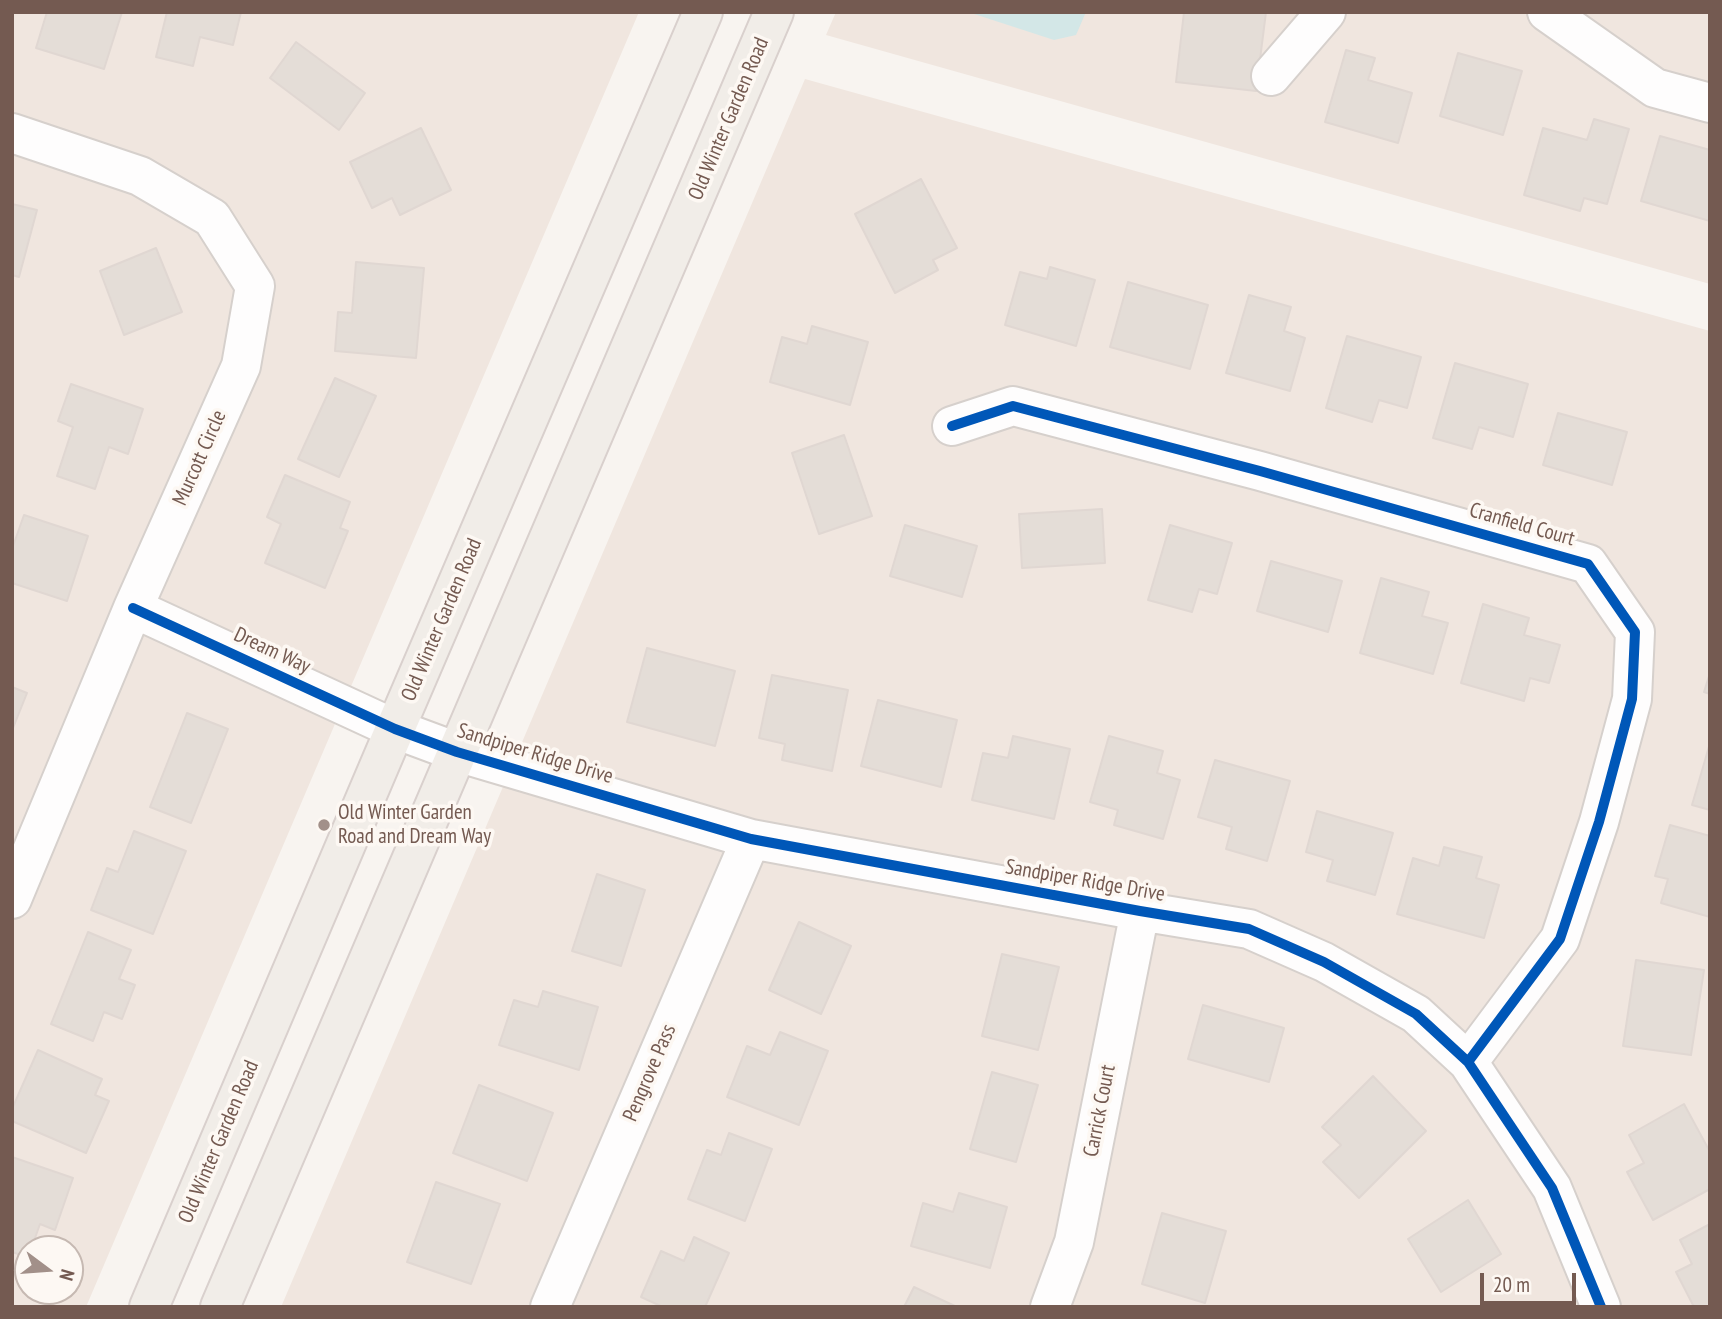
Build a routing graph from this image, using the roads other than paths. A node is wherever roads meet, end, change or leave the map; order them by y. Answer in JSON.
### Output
{"nodes":[{"id":1,"x":703,"y":12,"type":"edge"},
{"id":2,"x":774,"y":12,"type":"edge"},
{"id":3,"x":1326,"y":12,"type":"edge"},
{"id":4,"x":1547,"y":12,"type":"edge"},
{"id":5,"x":1271,"y":76,"type":"dead end"},
{"id":6,"x":1710,"y":103,"type":"edge"},
{"id":7,"x":12,"y":133,"type":"edge"},
{"id":8,"x":952,"y":426,"type":"dead end"},
{"id":9,"x":133,"y":608,"type":"junction"},
{"id":10,"x":395,"y":729,"type":"junction"},
{"id":11,"x":457,"y":752,"type":"junction"},
{"id":12,"x":751,"y":839,"type":"junction"},
{"id":13,"x":12,"y":900,"type":"edge"},
{"id":14,"x":1140,"y":911,"type":"junction"},
{"id":15,"x":1468,"y":1062,"type":"junction"},
{"id":16,"x":149,"y":1307,"type":"edge"},
{"id":17,"x":220,"y":1307,"type":"edge"},
{"id":18,"x":550,"y":1307,"type":"edge"},
{"id":19,"x":1050,"y":1307,"type":"edge"},
{"id":20,"x":1601,"y":1307,"type":"edge"}],
"edges":[{"from":1,"to":10,"type":"main road","name":"Old Winter Garden Road"},
{"from":2,"to":11,"type":"main road","name":"Old Winter Garden Road"},
{"from":3,"to":5,"type":"street"},
{"from":4,"to":6,"type":"street"},
{"from":7,"to":9,"type":"street","name":"Murcott Circle"},
{"from":8,"to":15,"type":"street","name":"Cranfield Court"},
{"from":9,"to":10,"type":"street","name":"Dream Way"},
{"from":9,"to":13,"type":"street","name":"Murcott Circle"},
{"from":10,"to":11,"type":"street","name":"Sandpiper Ridge Drive"},
{"from":10,"to":16,"type":"main road","name":"Old Winter Garden Road"},
{"from":11,"to":12,"type":"street","name":"Sandpiper Ridge Drive"},
{"from":11,"to":17,"type":"main road","name":"Old Winter Garden Road"},
{"from":12,"to":14,"type":"street","name":"Sandpiper Ridge Drive"},
{"from":12,"to":18,"type":"street","name":"Pengrove Pass"},
{"from":14,"to":15,"type":"street","name":"Sandpiper Ridge Drive"},
{"from":14,"to":19,"type":"street","name":"Carrick Court"},
{"from":15,"to":20,"type":"street","name":"Sandpiper Ridge Drive"}]}
